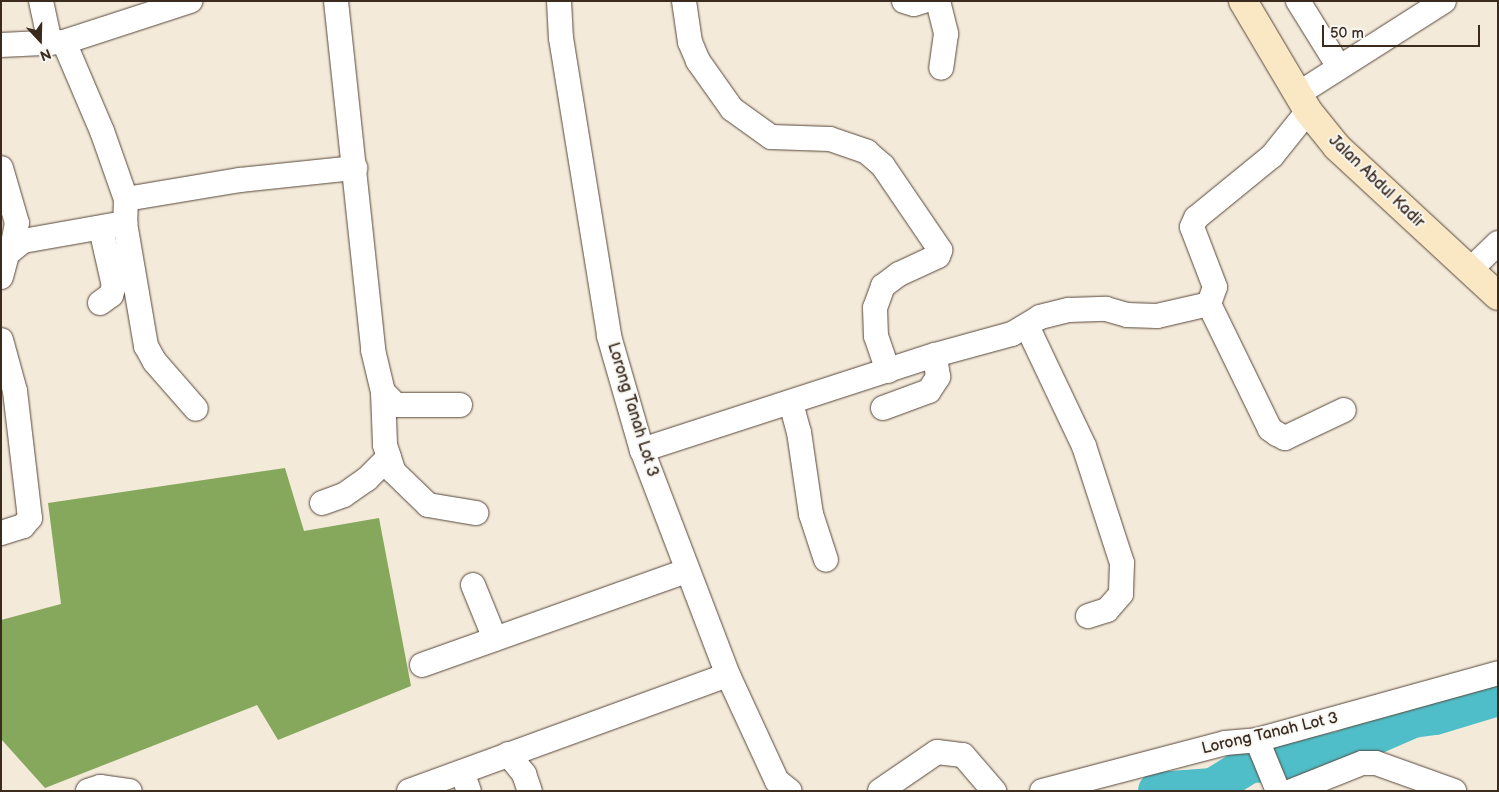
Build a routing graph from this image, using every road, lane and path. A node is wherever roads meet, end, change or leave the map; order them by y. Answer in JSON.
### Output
{"nodes":[{"id":1,"x":41,"y":1,"type":"edge"},
{"id":2,"x":190,"y":1,"type":"edge"},
{"id":3,"x":336,"y":1,"type":"edge"},
{"id":4,"x":559,"y":1,"type":"edge"},
{"id":5,"x":684,"y":1,"type":"edge"},
{"id":6,"x":904,"y":1,"type":"edge"},
{"id":7,"x":924,"y":1,"type":"edge"},
{"id":8,"x":938,"y":1,"type":"edge"},
{"id":9,"x":1243,"y":1,"type":"edge"},
{"id":10,"x":1298,"y":1,"type":"edge"},
{"id":11,"x":1444,"y":1,"type":"edge"},
{"id":12,"x":57,"y":42,"type":"junction"},
{"id":13,"x":1,"y":45,"type":"edge"},
{"id":14,"x":1339,"y":67,"type":"junction"},
{"id":15,"x":941,"y":68,"type":"dead end"},
{"id":16,"x":1303,"y":102,"type":"junction"},
{"id":17,"x":1,"y":168,"type":"edge"},
{"id":18,"x":355,"y":168,"type":"junction"},
{"id":19,"x":126,"y":199,"type":"junction"},
{"id":20,"x":125,"y":223,"type":"junction"},
{"id":21,"x":100,"y":229,"type":"junction"},
{"id":22,"x":1498,"y":243,"type":"edge"},
{"id":23,"x":7,"y":252,"type":"edge"},
{"id":24,"x":1470,"y":270,"type":"junction"},
{"id":25,"x":1,"y":277,"type":"edge"},
{"id":26,"x":1498,"y":296,"type":"edge"},
{"id":27,"x":100,"y":303,"type":"dead end"},
{"id":28,"x":1209,"y":304,"type":"junction"},
{"id":29,"x":1028,"y":326,"type":"junction"},
{"id":30,"x":2,"y":338,"type":"edge"},
{"id":31,"x":935,"y":355,"type":"junction"},
{"id":32,"x":888,"y":371,"type":"junction"},
{"id":33,"x":383,"y":392,"type":"junction"},
{"id":34,"x":791,"y":403,"type":"junction"},
{"id":35,"x":460,"y":406,"type":"dead end"},
{"id":36,"x":883,"y":408,"type":"dead end"},
{"id":37,"x":196,"y":409,"type":"dead end"},
{"id":38,"x":1344,"y":410,"type":"dead end"},
{"id":39,"x":642,"y":450,"type":"junction"},
{"id":40,"x":389,"y":457,"type":"junction"},
{"id":41,"x":322,"y":503,"type":"dead end"},
{"id":42,"x":476,"y":513,"type":"dead end"},
{"id":43,"x":1,"y":533,"type":"edge"},
{"id":44,"x":826,"y":560,"type":"dead end"},
{"id":45,"x":686,"y":571,"type":"junction"},
{"id":46,"x":473,"y":585,"type":"dead end"},
{"id":47,"x":1088,"y":616,"type":"dead end"},
{"id":48,"x":495,"y":639,"type":"junction"},
{"id":49,"x":422,"y":665,"type":"dead end"},
{"id":50,"x":1498,"y":673,"type":"edge"},
{"id":51,"x":728,"y":675,"type":"junction"},
{"id":52,"x":1261,"y":748,"type":"junction"},
{"id":53,"x":508,"y":754,"type":"junction"},
{"id":54,"x":465,"y":781,"type":"edge"},
{"id":55,"x":1281,"y":787,"type":"edge"},
{"id":56,"x":88,"y":791,"type":"edge"},
{"id":57,"x":130,"y":791,"type":"edge"},
{"id":58,"x":409,"y":791,"type":"edge"},
{"id":59,"x":530,"y":791,"type":"edge"},
{"id":60,"x":790,"y":791,"type":"edge"},
{"id":61,"x":880,"y":791,"type":"edge"},
{"id":62,"x":994,"y":791,"type":"edge"},
{"id":63,"x":1042,"y":791,"type":"edge"},
{"id":64,"x":1454,"y":791,"type":"edge"}],
"edges":[{"from":1,"to":12,"type":"street"},
{"from":2,"to":12,"type":"street"},
{"from":3,"to":18,"type":"street"},
{"from":4,"to":39,"type":"street","name":"Lorong Tanah Lot 3"},
{"from":5,"to":32,"type":"street"},
{"from":6,"to":7,"type":"street"},
{"from":8,"to":15,"type":"street"},
{"from":9,"to":16,"type":"main road","name":"Jalan Abdul Kadir"},
{"from":10,"to":14,"type":"street"},
{"from":11,"to":14,"type":"street"},
{"from":12,"to":13,"type":"street"},
{"from":12,"to":19,"type":"street"},
{"from":14,"to":16,"type":"street"},
{"from":16,"to":24,"type":"main road","name":"Jalan Abdul Kadir"},
{"from":16,"to":28,"type":"street"},
{"from":17,"to":23,"type":"street"},
{"from":18,"to":19,"type":"street"},
{"from":18,"to":33,"type":"street"},
{"from":19,"to":20,"type":"street"},
{"from":20,"to":21,"type":"street"},
{"from":20,"to":37,"type":"street"},
{"from":21,"to":23,"type":"street"},
{"from":21,"to":27,"type":"street"},
{"from":22,"to":24,"type":"street"},
{"from":23,"to":25,"type":"street"},
{"from":24,"to":26,"type":"main road","name":"Jalan Abdul Kadir"},
{"from":28,"to":29,"type":"street"},
{"from":28,"to":38,"type":"street"},
{"from":29,"to":31,"type":"street"},
{"from":29,"to":47,"type":"street"},
{"from":30,"to":43,"type":"street"},
{"from":31,"to":32,"type":"street"},
{"from":31,"to":36,"type":"street"},
{"from":32,"to":34,"type":"street"},
{"from":33,"to":35,"type":"street"},
{"from":33,"to":40,"type":"street"},
{"from":34,"to":39,"type":"street"},
{"from":34,"to":44,"type":"street"},
{"from":39,"to":45,"type":"street","name":"Lorong Tanah Lot 3"},
{"from":40,"to":41,"type":"street"},
{"from":40,"to":42,"type":"street"},
{"from":45,"to":48,"type":"street"},
{"from":45,"to":51,"type":"street","name":"Lorong Tanah Lot 3"},
{"from":46,"to":48,"type":"street"},
{"from":48,"to":49,"type":"street"},
{"from":50,"to":52,"type":"street","name":"Lorong Tanah Lot 3"},
{"from":51,"to":53,"type":"street"},
{"from":51,"to":60,"type":"street","name":"Lorong Tanah Lot 3"},
{"from":52,"to":55,"type":"street"},
{"from":52,"to":63,"type":"street","name":"Lorong Tanah Lot 3"},
{"from":53,"to":54,"type":"street"},
{"from":53,"to":59,"type":"street"},
{"from":54,"to":58,"type":"street"},
{"from":55,"to":64,"type":"street"},
{"from":56,"to":57,"type":"street"},
{"from":61,"to":62,"type":"street"}]}
